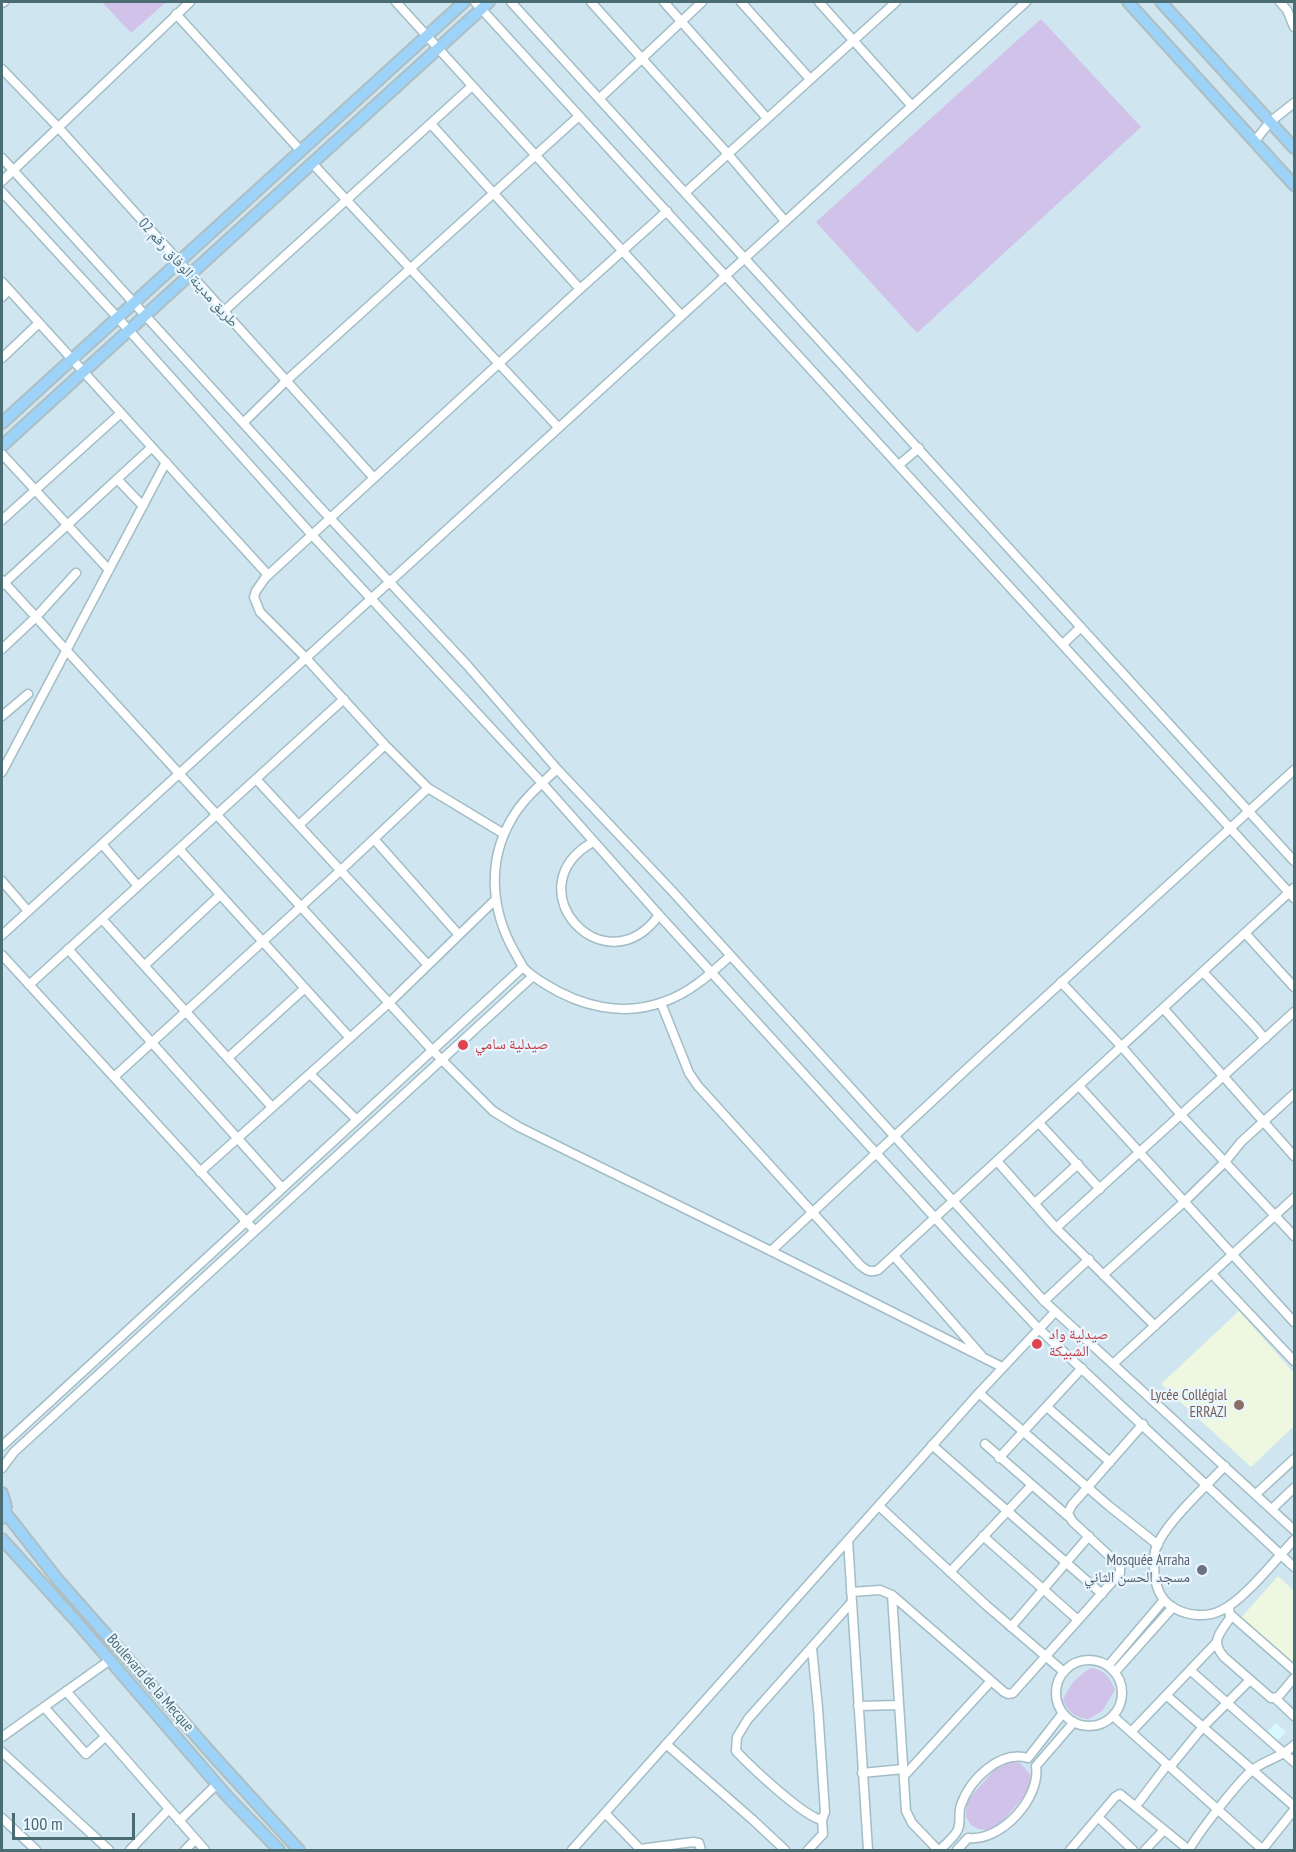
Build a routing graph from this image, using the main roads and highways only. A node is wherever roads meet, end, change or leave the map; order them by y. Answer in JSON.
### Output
{"nodes":[{"id":1,"x":464,"y":2,"type":"edge"},
{"id":2,"x":1128,"y":2,"type":"edge"},
{"id":3,"x":1161,"y":2,"type":"edge"},
{"id":4,"x":482,"y":4,"type":"edge"},
{"id":5,"x":1294,"y":148,"type":"edge"},
{"id":6,"x":1294,"y":185,"type":"edge"},
{"id":7,"x":2,"y":423,"type":"edge"},
{"id":8,"x":2,"y":446,"type":"edge"},
{"id":9,"x":2,"y":1493,"type":"edge"},
{"id":10,"x":3,"y":1515,"type":"edge"},
{"id":11,"x":2,"y":1539,"type":"edge"},
{"id":12,"x":279,"y":1851,"type":"edge"},
{"id":13,"x":299,"y":1851,"type":"edge"}],
"edges":[{"from":1,"to":7,"type":"main road"},
{"from":2,"to":6,"type":"main road"},
{"from":3,"to":5,"type":"main road"},
{"from":4,"to":8,"type":"main road"},
{"from":9,"to":10,"type":"main road","name":"Boulevard de la Mecque"},
{"from":10,"to":13,"type":"main road","name":"Boulevard de la Mecque"},
{"from":11,"to":12,"type":"main road","name":"Boulevard de la Mecque"}]}
